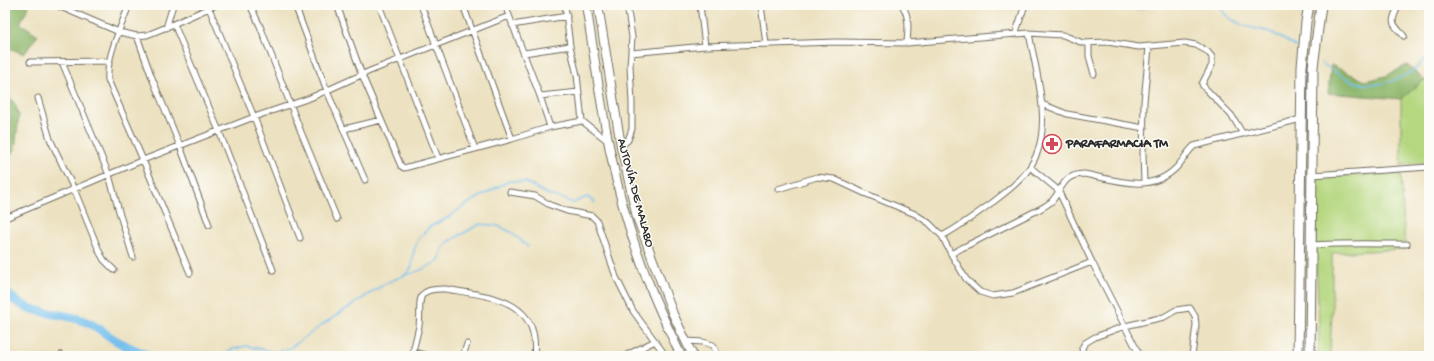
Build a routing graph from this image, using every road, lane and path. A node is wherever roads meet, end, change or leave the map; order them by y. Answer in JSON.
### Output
{"nodes":[{"id":1,"x":56,"y":5,"type":"edge"},
{"id":2,"x":129,"y":5,"type":"edge"},
{"id":3,"x":173,"y":5,"type":"edge"},
{"id":4,"x":216,"y":5,"type":"edge"},
{"id":5,"x":250,"y":5,"type":"edge"},
{"id":6,"x":295,"y":5,"type":"edge"},
{"id":7,"x":337,"y":5,"type":"edge"},
{"id":8,"x":379,"y":5,"type":"edge"},
{"id":9,"x":421,"y":5,"type":"edge"},
{"id":10,"x":463,"y":5,"type":"edge"},
{"id":11,"x":505,"y":5,"type":"edge"},
{"id":12,"x":565,"y":5,"type":"edge"},
{"id":13,"x":586,"y":5,"type":"edge"},
{"id":14,"x":598,"y":5,"type":"edge"},
{"id":15,"x":627,"y":5,"type":"edge"},
{"id":16,"x":700,"y":5,"type":"edge"},
{"id":17,"x":761,"y":5,"type":"edge"},
{"id":18,"x":902,"y":5,"type":"edge"},
{"id":19,"x":1025,"y":5,"type":"edge"},
{"id":20,"x":1309,"y":5,"type":"edge"},
{"id":21,"x":1321,"y":5,"type":"edge"},
{"id":22,"x":1399,"y":5,"type":"edge"},
{"id":23,"x":209,"y":8,"type":"junction"},
{"id":24,"x":509,"y":16,"type":"junction"},
{"id":25,"x":567,"y":16,"type":"junction"},
{"id":26,"x":174,"y":24,"type":"junction"},
{"id":27,"x":512,"y":25,"type":"junction"},
{"id":28,"x":166,"y":28,"type":"junction"},
{"id":29,"x":472,"y":30,"type":"junction"},
{"id":30,"x":119,"y":32,"type":"junction"},
{"id":31,"x":1029,"y":33,"type":"junction"},
{"id":32,"x":1015,"y":35,"type":"junction"},
{"id":33,"x":137,"y":36,"type":"junction"},
{"id":34,"x":1404,"y":36,"type":"dead end"},
{"id":35,"x":907,"y":43,"type":"junction"},
{"id":36,"x":1089,"y":43,"type":"junction"},
{"id":37,"x":766,"y":44,"type":"junction"},
{"id":38,"x":437,"y":46,"type":"junction"},
{"id":39,"x":570,"y":46,"type":"junction"},
{"id":40,"x":705,"y":46,"type":"junction"},
{"id":41,"x":1150,"y":47,"type":"junction"},
{"id":42,"x":524,"y":53,"type":"junction"},
{"id":43,"x":631,"y":53,"type":"junction"},
{"id":44,"x":400,"y":60,"type":"junction"},
{"id":45,"x":110,"y":61,"type":"junction"},
{"id":46,"x":30,"y":62,"type":"dead end"},
{"id":47,"x":62,"y":62,"type":"junction"},
{"id":48,"x":1094,"y":74,"type":"dead end"},
{"id":49,"x":362,"y":75,"type":"junction"},
{"id":50,"x":327,"y":91,"type":"junction"},
{"id":51,"x":579,"y":92,"type":"junction"},
{"id":52,"x":540,"y":96,"type":"junction"},
{"id":53,"x":38,"y":98,"type":"dead end"},
{"id":54,"x":1042,"y":104,"type":"junction"},
{"id":55,"x":291,"y":105,"type":"junction"},
{"id":56,"x":254,"y":117,"type":"junction"},
{"id":57,"x":1301,"y":119,"type":"junction"},
{"id":58,"x":381,"y":120,"type":"junction"},
{"id":59,"x":582,"y":121,"type":"junction"},
{"id":60,"x":550,"y":127,"type":"junction"},
{"id":61,"x":1144,"y":128,"type":"junction"},
{"id":62,"x":344,"y":129,"type":"junction"},
{"id":63,"x":219,"y":131,"type":"junction"},
{"id":64,"x":1244,"y":134,"type":"junction"},
{"id":65,"x":512,"y":140,"type":"junction"},
{"id":66,"x":609,"y":142,"type":"junction"},
{"id":67,"x":180,"y":146,"type":"junction"},
{"id":68,"x":621,"y":146,"type":"junction"},
{"id":69,"x":475,"y":149,"type":"junction"},
{"id":70,"x":438,"y":158,"type":"junction"},
{"id":71,"x":143,"y":160,"type":"junction"},
{"id":72,"x":1030,"y":167,"type":"junction"},
{"id":73,"x":1429,"y":167,"type":"edge"},
{"id":74,"x":109,"y":175,"type":"junction"},
{"id":75,"x":1312,"y":175,"type":"junction"},
{"id":76,"x":365,"y":180,"type":"dead end"},
{"id":77,"x":1144,"y":182,"type":"junction"},
{"id":78,"x":778,"y":189,"type":"dead end"},
{"id":79,"x":74,"y":190,"type":"junction"},
{"id":80,"x":1058,"y":190,"type":"junction"},
{"id":81,"x":510,"y":192,"type":"dead end"},
{"id":82,"x":8,"y":217,"type":"dead end"},
{"id":83,"x":337,"y":219,"type":"dead end"},
{"id":84,"x":210,"y":225,"type":"dead end"},
{"id":85,"x":942,"y":236,"type":"junction"},
{"id":86,"x":300,"y":238,"type":"dead end"},
{"id":87,"x":1407,"y":244,"type":"dead end"},
{"id":88,"x":1310,"y":245,"type":"junction"},
{"id":89,"x":951,"y":254,"type":"junction"},
{"id":90,"x":133,"y":257,"type":"dead end"},
{"id":91,"x":1092,"y":262,"type":"junction"},
{"id":92,"x":114,"y":270,"type":"dead end"},
{"id":93,"x":273,"y":270,"type":"dead end"},
{"id":94,"x":190,"y":274,"type":"dead end"},
{"id":95,"x":1125,"y":326,"type":"junction"},
{"id":96,"x":655,"y":341,"type":"junction"},
{"id":97,"x":686,"y":341,"type":"junction"},
{"id":98,"x":467,"y":344,"type":"dead end"},
{"id":99,"x":413,"y":354,"type":"edge"},
{"id":100,"x":429,"y":356,"type":"edge"},
{"id":101,"x":463,"y":356,"type":"edge"},
{"id":102,"x":534,"y":356,"type":"edge"},
{"id":103,"x":625,"y":356,"type":"edge"},
{"id":104,"x":666,"y":356,"type":"edge"},
{"id":105,"x":681,"y":356,"type":"edge"},
{"id":106,"x":693,"y":356,"type":"edge"},
{"id":107,"x":718,"y":356,"type":"edge"},
{"id":108,"x":1083,"y":356,"type":"edge"},
{"id":109,"x":1140,"y":356,"type":"edge"},
{"id":110,"x":1192,"y":356,"type":"edge"},
{"id":111,"x":1298,"y":356,"type":"edge"},
{"id":112,"x":1310,"y":356,"type":"edge"}],
"edges":[{"from":1,"to":30,"type":"street"},
{"from":2,"to":30,"type":"street"},
{"from":3,"to":28,"type":"street"},
{"from":4,"to":23,"type":"street"},
{"from":5,"to":55,"type":"street"},
{"from":6,"to":50,"type":"street"},
{"from":7,"to":49,"type":"street"},
{"from":8,"to":44,"type":"street"},
{"from":9,"to":38,"type":"street"},
{"from":10,"to":29,"type":"street"},
{"from":11,"to":24,"type":"street"},
{"from":12,"to":25,"type":"street"},
{"from":13,"to":66,"type":"main road","name":"AUTOVÍA DE MALABO"},
{"from":14,"to":68,"type":"main road","name":"AUTOVÍA DE MALABO"},
{"from":15,"to":43,"type":"street"},
{"from":16,"to":40,"type":"street"},
{"from":17,"to":37,"type":"street"},
{"from":18,"to":35,"type":"street"},
{"from":19,"to":32,"type":"street"},
{"from":20,"to":57,"type":"highway"},
{"from":21,"to":75,"type":"highway"},
{"from":22,"to":34,"type":"street"},
{"from":23,"to":26,"type":"street"},
{"from":23,"to":56,"type":"street"},
{"from":24,"to":27,"type":"street"},
{"from":24,"to":29,"type":"street"},
{"from":25,"to":27,"type":"street"},
{"from":25,"to":39,"type":"street"},
{"from":26,"to":28,"type":"street"},
{"from":26,"to":63,"type":"street"},
{"from":27,"to":42,"type":"street"},
{"from":28,"to":33,"type":"street"},
{"from":29,"to":38,"type":"street"},
{"from":29,"to":65,"type":"street"},
{"from":30,"to":33,"type":"street"},
{"from":30,"to":45,"type":"street"},
{"from":31,"to":32,"type":"street"},
{"from":31,"to":36,"type":"street"},
{"from":31,"to":54,"type":"street"},
{"from":32,"to":35,"type":"street"},
{"from":33,"to":67,"type":"street"},
{"from":35,"to":37,"type":"street"},
{"from":36,"to":41,"type":"street"},
{"from":36,"to":48,"type":"street"},
{"from":37,"to":40,"type":"street"},
{"from":38,"to":44,"type":"street"},
{"from":38,"to":69,"type":"street"},
{"from":39,"to":42,"type":"street"},
{"from":39,"to":51,"type":"street"},
{"from":40,"to":43,"type":"street"},
{"from":41,"to":61,"type":"street"},
{"from":41,"to":64,"type":"street"},
{"from":42,"to":52,"type":"street"},
{"from":43,"to":68,"type":"street"},
{"from":44,"to":49,"type":"street"},
{"from":44,"to":70,"type":"street"},
{"from":45,"to":47,"type":"street"},
{"from":45,"to":71,"type":"street"},
{"from":46,"to":47,"type":"street"},
{"from":47,"to":74,"type":"street"},
{"from":49,"to":50,"type":"street"},
{"from":49,"to":58,"type":"street"},
{"from":50,"to":55,"type":"street"},
{"from":50,"to":62,"type":"street"},
{"from":51,"to":52,"type":"street"},
{"from":51,"to":59,"type":"street"},
{"from":52,"to":60,"type":"street"},
{"from":53,"to":79,"type":"street"},
{"from":54,"to":61,"type":"street"},
{"from":54,"to":72,"type":"street"},
{"from":55,"to":56,"type":"street"},
{"from":55,"to":83,"type":"street"},
{"from":56,"to":63,"type":"street"},
{"from":56,"to":86,"type":"street"},
{"from":57,"to":64,"type":"street"},
{"from":57,"to":111,"type":"highway"},
{"from":58,"to":62,"type":"street"},
{"from":58,"to":70,"type":"street"},
{"from":59,"to":60,"type":"street"},
{"from":59,"to":66,"type":"street"},
{"from":60,"to":65,"type":"street"},
{"from":61,"to":77,"type":"street"},
{"from":62,"to":76,"type":"street"},
{"from":63,"to":67,"type":"street"},
{"from":63,"to":93,"type":"street"},
{"from":64,"to":77,"type":"street"},
{"from":65,"to":69,"type":"street"},
{"from":66,"to":105,"type":"main road","name":"AUTOVÍA DE MALABO"},
{"from":67,"to":71,"type":"street"},
{"from":67,"to":84,"type":"street"},
{"from":68,"to":97,"type":"main road","name":"AUTOVÍA DE MALABO"},
{"from":69,"to":70,"type":"street"},
{"from":71,"to":74,"type":"street"},
{"from":71,"to":94,"type":"street"},
{"from":72,"to":80,"type":"street"},
{"from":72,"to":85,"type":"street"},
{"from":73,"to":75,"type":"street"},
{"from":74,"to":79,"type":"street"},
{"from":74,"to":90,"type":"street"},
{"from":75,"to":88,"type":"highway"},
{"from":77,"to":80,"type":"street"},
{"from":78,"to":85,"type":"street"},
{"from":79,"to":82,"type":"street"},
{"from":79,"to":92,"type":"street"},
{"from":80,"to":89,"type":"street"},
{"from":80,"to":91,"type":"street"},
{"from":81,"to":96,"type":"street"},
{"from":85,"to":89,"type":"street"},
{"from":87,"to":88,"type":"street"},
{"from":88,"to":112,"type":"highway"},
{"from":89,"to":91,"type":"street"},
{"from":91,"to":95,"type":"street"},
{"from":95,"to":108,"type":"street"},
{"from":95,"to":109,"type":"street"},
{"from":95,"to":110,"type":"street"},
{"from":96,"to":103,"type":"street"},
{"from":96,"to":104,"type":"street"},
{"from":97,"to":106,"type":"main road","name":"AUTOVÍA DE MALABO"},
{"from":97,"to":107,"type":"street"},
{"from":98,"to":101,"type":"street"},
{"from":99,"to":100,"type":"street"},
{"from":99,"to":102,"type":"street"}]}
